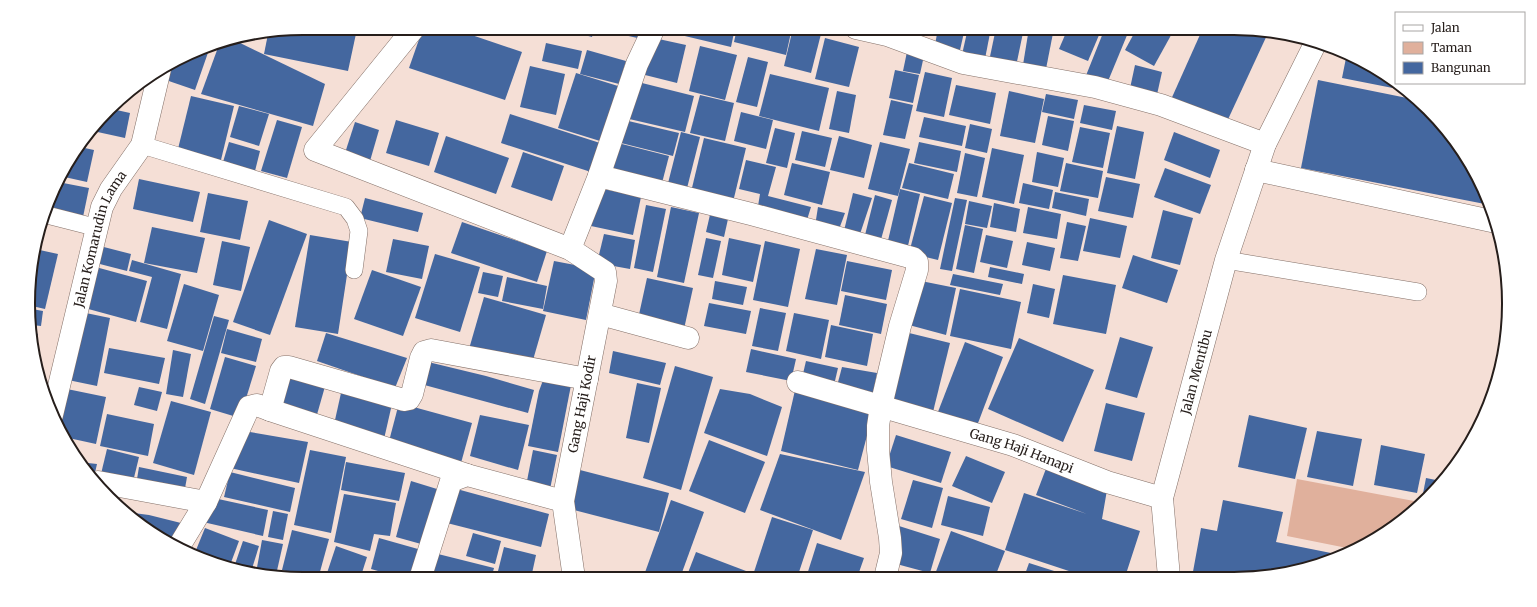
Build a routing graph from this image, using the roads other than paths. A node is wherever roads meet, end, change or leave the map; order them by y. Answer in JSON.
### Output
{"nodes":[{"id":1,"x":408,"y":35,"type":"edge"},
{"id":2,"x":651,"y":35,"type":"edge"},
{"id":3,"x":887,"y":35,"type":"edge"},
{"id":4,"x":1313,"y":47,"type":"edge"},
{"id":5,"x":158,"y":78,"type":"edge"},
{"id":6,"x":1265,"y":144,"type":"junction"},
{"id":7,"x":142,"y":145,"type":"junction"},
{"id":8,"x":1256,"y":170,"type":"junction"},
{"id":9,"x":599,"y":176,"type":"junction"},
{"id":10,"x":50,"y":216,"type":"edge"},
{"id":11,"x":1489,"y":220,"type":"edge"},
{"id":12,"x":98,"y":228,"type":"junction"},
{"id":13,"x":570,"y":249,"type":"junction"},
{"id":14,"x":1226,"y":260,"type":"junction"},
{"id":15,"x":354,"y":270,"type":"dead end"},
{"id":16,"x":1418,"y":292,"type":"dead end"},
{"id":17,"x":600,"y":314,"type":"junction"},
{"id":18,"x":688,"y":338,"type":"dead end"},
{"id":19,"x":587,"y":379,"type":"junction"},
{"id":20,"x":798,"y":382,"type":"dead end"},
{"id":21,"x":55,"y":405,"type":"edge"},
{"id":22,"x":881,"y":406,"type":"junction"},
{"id":23,"x":270,"y":410,"type":"junction"},
{"id":24,"x":467,"y":475,"type":"junction"},
{"id":25,"x":104,"y":483,"type":"edge"},
{"id":26,"x":1162,"y":498,"type":"junction"},
{"id":27,"x":563,"y":500,"type":"junction"},
{"id":28,"x":206,"y":502,"type":"junction"},
{"id":29,"x":182,"y":542,"type":"edge"},
{"id":30,"x":422,"y":572,"type":"edge"},
{"id":31,"x":573,"y":572,"type":"edge"},
{"id":32,"x":886,"y":572,"type":"edge"},
{"id":33,"x":1168,"y":572,"type":"edge"}],
"edges":[{"from":1,"to":13,"type":"street"},
{"from":2,"to":9,"type":"street"},
{"from":3,"to":6,"type":"street"},
{"from":4,"to":6,"type":"street","name":"Jalan Mentibu"},
{"from":5,"to":7,"type":"street","name":"Jalan Komarudin Lama"},
{"from":6,"to":8,"type":"street","name":"Jalan Mentibu"},
{"from":7,"to":12,"type":"street","name":"Jalan Komarudin Lama"},
{"from":7,"to":15,"type":"lane"},
{"from":8,"to":11,"type":"street"},
{"from":8,"to":14,"type":"street","name":"Jalan Mentibu"},
{"from":9,"to":13,"type":"street"},
{"from":9,"to":22,"type":"street"},
{"from":10,"to":12,"type":"lane"},
{"from":12,"to":21,"type":"street","name":"Jalan Komarudin Lama"},
{"from":13,"to":17,"type":"street","name":"Gang Haji Kodir"},
{"from":14,"to":16,"type":"lane"},
{"from":14,"to":26,"type":"street","name":"Jalan Mentibu"},
{"from":17,"to":18,"type":"street"},
{"from":17,"to":19,"type":"street","name":"Gang Haji Kodir"},
{"from":19,"to":23,"type":"street"},
{"from":19,"to":27,"type":"street","name":"Gang Haji Kodir"},
{"from":20,"to":22,"type":"street","name":"Gang Haji Hanapi"},
{"from":22,"to":26,"type":"street","name":"Gang Haji Hanapi"},
{"from":22,"to":32,"type":"street"},
{"from":23,"to":24,"type":"street"},
{"from":23,"to":28,"type":"street"},
{"from":24,"to":27,"type":"street"},
{"from":24,"to":30,"type":"street"},
{"from":25,"to":28,"type":"street"},
{"from":26,"to":33,"type":"street","name":"Jalan Mentibu"},
{"from":27,"to":31,"type":"street","name":"Gang Haji Kodir"},
{"from":28,"to":29,"type":"street"}]}
